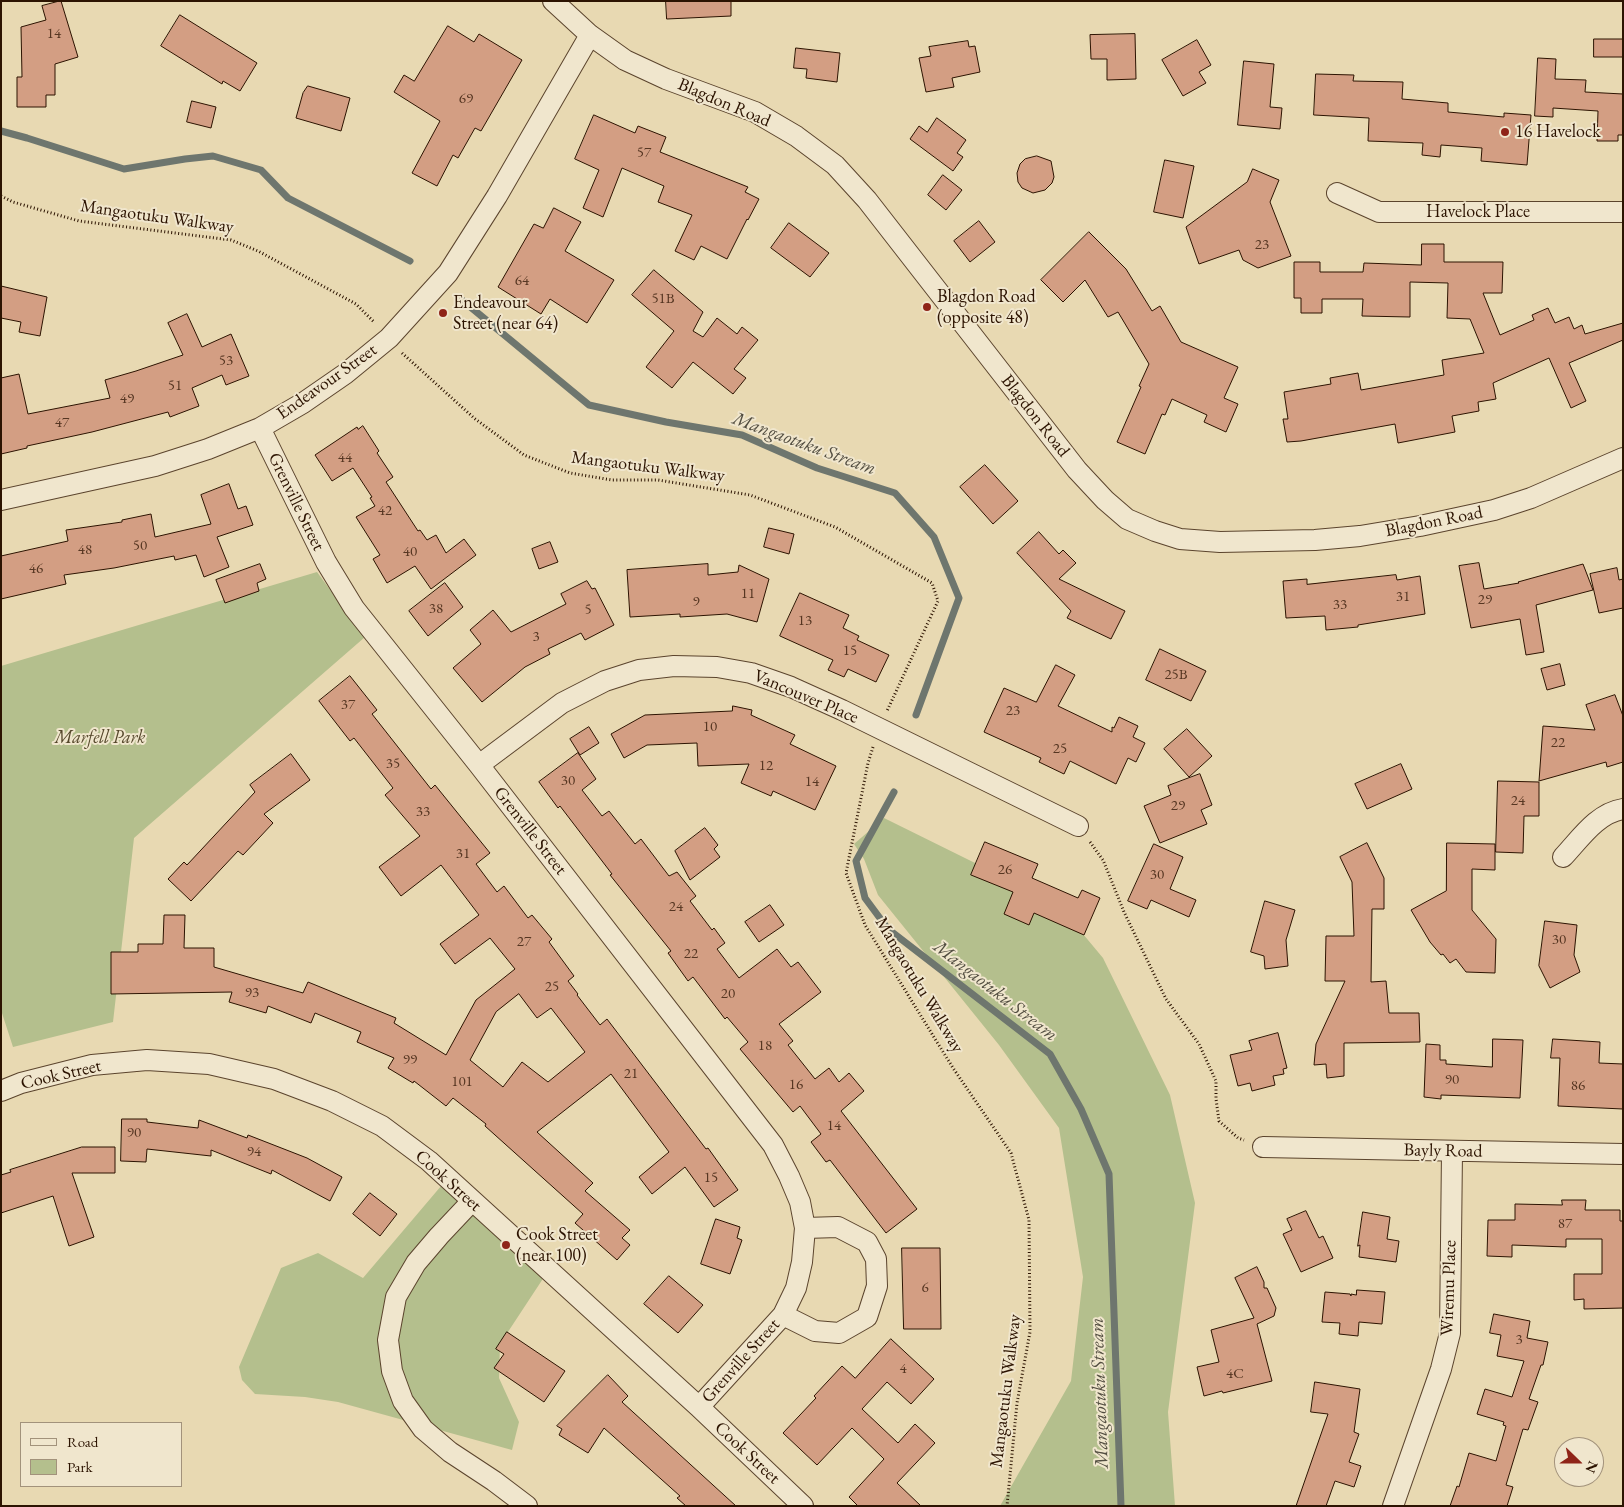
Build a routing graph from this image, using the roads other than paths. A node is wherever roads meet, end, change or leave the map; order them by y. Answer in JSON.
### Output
{"nodes":[{"id":1,"x":553,"y":1,"type":"edge"},
{"id":2,"x":590,"y":35,"type":"junction"},
{"id":3,"x":1337,"y":193,"type":"dead end"},
{"id":4,"x":1623,"y":212,"type":"edge"},
{"id":5,"x":260,"y":428,"type":"junction"},
{"id":6,"x":1623,"y":458,"type":"edge"},
{"id":7,"x":1,"y":500,"type":"edge"},
{"id":8,"x":479,"y":765,"type":"junction"},
{"id":9,"x":1623,"y":809,"type":"edge"},
{"id":10,"x":1078,"y":826,"type":"road end"},
{"id":11,"x":1563,"y":857,"type":"dead end"},
{"id":12,"x":1,"y":1091,"type":"edge"},
{"id":13,"x":1264,"y":1147,"type":"road end"},
{"id":14,"x":1452,"y":1151,"type":"junction"},
{"id":15,"x":1623,"y":1154,"type":"edge"},
{"id":16,"x":472,"y":1202,"type":"junction"},
{"id":17,"x":805,"y":1228,"type":"junction"},
{"id":18,"x":783,"y":1315,"type":"junction"},
{"id":19,"x":699,"y":1408,"type":"junction"},
{"id":20,"x":527,"y":1506,"type":"edge"},
{"id":21,"x":803,"y":1506,"type":"edge"},
{"id":22,"x":1393,"y":1506,"type":"edge"}],
"edges":[{"from":1,"to":2,"type":"street","name":"Blagdon Road"},
{"from":2,"to":5,"type":"street","name":"Endeavour Street"},
{"from":2,"to":6,"type":"street","name":"Blagdon Road"},
{"from":3,"to":4,"type":"street","name":"Havelock Place"},
{"from":5,"to":7,"type":"street","name":"Endeavour Street"},
{"from":5,"to":8,"type":"street","name":"Grenville Street"},
{"from":8,"to":10,"type":"street","name":"Vancouver Place"},
{"from":8,"to":17,"type":"street","name":"Grenville Street"},
{"from":9,"to":11,"type":"street"},
{"from":12,"to":16,"type":"street","name":"Cook Street"},
{"from":13,"to":14,"type":"street","name":"Bayly Road"},
{"from":14,"to":15,"type":"street","name":"Bayly Road"},
{"from":14,"to":22,"type":"street","name":"Wiremu Place"},
{"from":16,"to":19,"type":"street","name":"Cook Street"},
{"from":16,"to":20,"type":"street"},
{"from":17,"to":18,"type":"street","name":"Grenville Street"},
{"from":17,"to":18,"type":"street","name":"Grenville Street"},
{"from":18,"to":19,"type":"street","name":"Grenville Street"},
{"from":19,"to":21,"type":"street","name":"Cook Street"}]}
